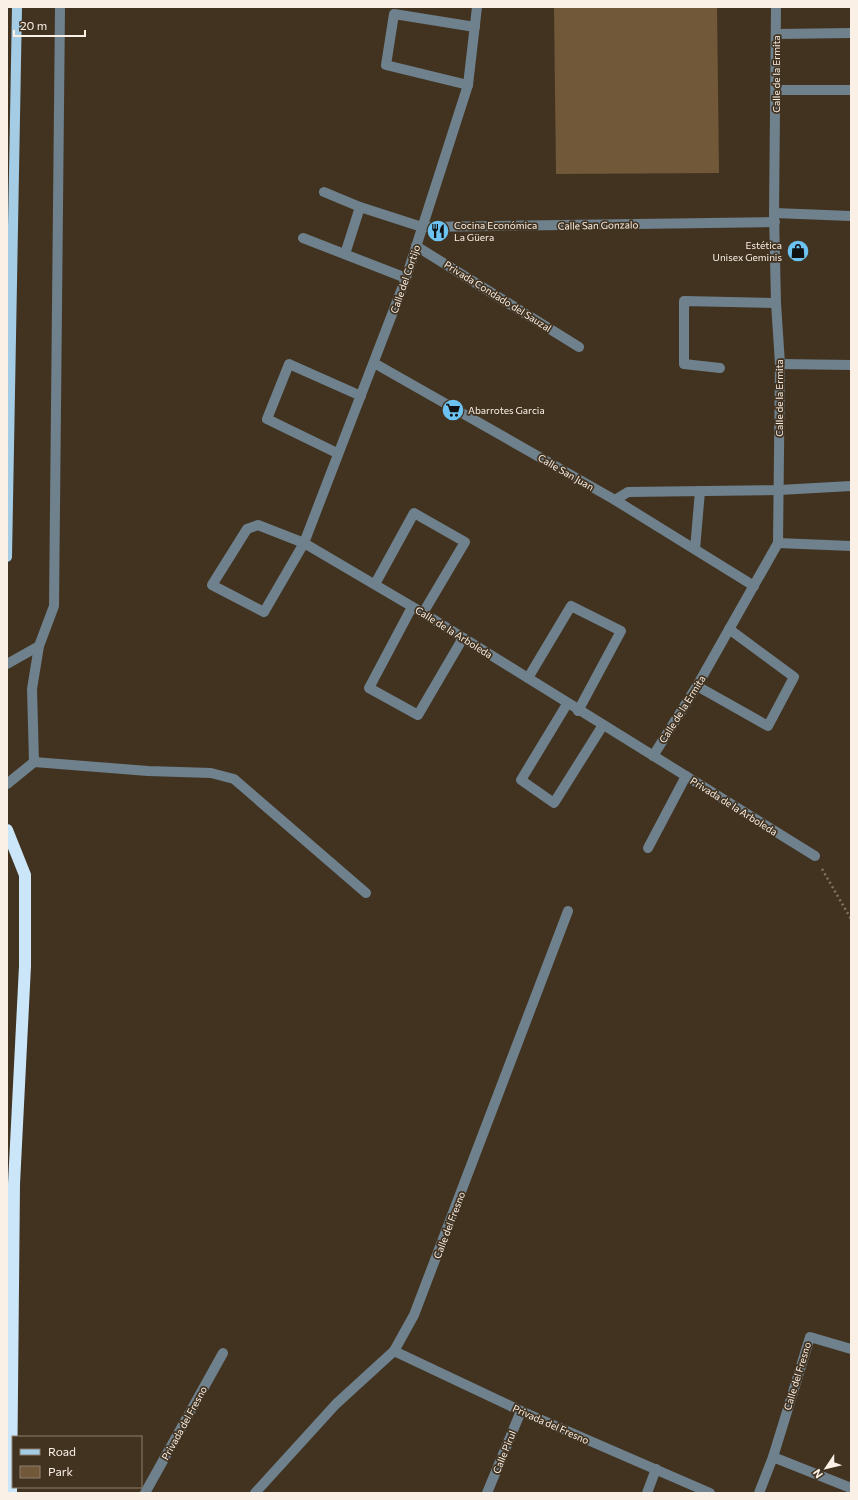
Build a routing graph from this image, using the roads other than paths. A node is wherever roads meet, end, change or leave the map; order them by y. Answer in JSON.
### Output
{"nodes":[{"id":1,"x":17,"y":7,"type":"edge"},
{"id":2,"x":60,"y":7,"type":"edge"},
{"id":3,"x":477,"y":7,"type":"edge"},
{"id":4,"x":776,"y":7,"type":"edge"},
{"id":5,"x":476,"y":27,"type":"junction"},
{"id":6,"x":851,"y":33,"type":"edge"},
{"id":7,"x":777,"y":34,"type":"junction"},
{"id":8,"x":468,"y":85,"type":"junction"},
{"id":9,"x":777,"y":90,"type":"junction"},
{"id":10,"x":851,"y":90,"type":"edge"},
{"id":11,"x":324,"y":192,"type":"dead end"},
{"id":12,"x":360,"y":207,"type":"junction"},
{"id":13,"x":851,"y":216,"type":"edge"},
{"id":14,"x":774,"y":218,"type":"junction"},
{"id":15,"x":422,"y":227,"type":"junction"},
{"id":16,"x":303,"y":238,"type":"dead end"},
{"id":17,"x":416,"y":246,"type":"junction"},
{"id":18,"x":345,"y":254,"type":"junction"},
{"id":19,"x":406,"y":278,"type":"junction"},
{"id":20,"x":776,"y":303,"type":"junction"},
{"id":21,"x":579,"y":347,"type":"dead end"},
{"id":22,"x":374,"y":363,"type":"junction"},
{"id":23,"x":780,"y":364,"type":"junction"},
{"id":24,"x":851,"y":365,"type":"edge"},
{"id":25,"x":720,"y":368,"type":"dead end"},
{"id":26,"x":361,"y":396,"type":"junction"},
{"id":27,"x":337,"y":453,"type":"junction"},
{"id":28,"x":851,"y":486,"type":"edge"},
{"id":29,"x":779,"y":490,"type":"junction"},
{"id":30,"x":700,"y":491,"type":"junction"},
{"id":31,"x":615,"y":500,"type":"junction"},
{"id":32,"x":247,"y":529,"type":"joint"},
{"id":33,"x":304,"y":543,"type":"junction"},
{"id":34,"x":778,"y":543,"type":"junction"},
{"id":35,"x":851,"y":546,"type":"edge"},
{"id":36,"x":695,"y":549,"type":"junction"},
{"id":37,"x":7,"y":557,"type":"edge"},
{"id":38,"x":375,"y":584,"type":"junction"},
{"id":39,"x":754,"y":586,"type":"junction"},
{"id":40,"x":412,"y":607,"type":"junction"},
{"id":41,"x":423,"y":613,"type":"junction"},
{"id":42,"x":728,"y":630,"type":"junction"},
{"id":43,"x":463,"y":638,"type":"junction"},
{"id":44,"x":39,"y":646,"type":"junction"},
{"id":45,"x":7,"y":664,"type":"edge"},
{"id":46,"x":528,"y":678,"type":"junction"},
{"id":47,"x":697,"y":686,"type":"junction"},
{"id":48,"x":567,"y":704,"type":"junction"},
{"id":49,"x":578,"y":710,"type":"junction"},
{"id":50,"x":603,"y":725,"type":"junction"},
{"id":51,"x":653,"y":756,"type":"junction"},
{"id":52,"x":34,"y":762,"type":"junction"},
{"id":53,"x":686,"y":776,"type":"junction"},
{"id":54,"x":7,"y":784,"type":"edge"},
{"id":55,"x":7,"y":830,"type":"edge"},
{"id":56,"x":648,"y":848,"type":"dead end"},
{"id":57,"x":815,"y":856,"type":"road end"},
{"id":58,"x":366,"y":893,"type":"dead end"},
{"id":59,"x":568,"y":911,"type":"dead end"},
{"id":60,"x":851,"y":1349,"type":"edge"},
{"id":61,"x":394,"y":1351,"type":"junction"},
{"id":62,"x":224,"y":1353,"type":"dead end"},
{"id":63,"x":521,"y":1411,"type":"junction"},
{"id":64,"x":772,"y":1457,"type":"junction"},
{"id":65,"x":656,"y":1469,"type":"junction"},
{"id":66,"x":851,"y":1488,"type":"edge"},
{"id":67,"x":11,"y":1493,"type":"edge"},
{"id":68,"x":146,"y":1493,"type":"edge"},
{"id":69,"x":255,"y":1493,"type":"edge"},
{"id":70,"x":487,"y":1493,"type":"edge"},
{"id":71,"x":647,"y":1493,"type":"edge"},
{"id":72,"x":710,"y":1493,"type":"edge"},
{"id":73,"x":759,"y":1493,"type":"edge"}],
"edges":[{"from":1,"to":37,"type":"main road"},
{"from":2,"to":44,"type":"street"},
{"from":3,"to":5,"type":"street","name":"Calle del Cortijo"},
{"from":4,"to":7,"type":"street","name":"Calle de la Ermita"},
{"from":5,"to":8,"type":"street","name":"Calle del Cortijo"},
{"from":5,"to":8,"type":"street"},
{"from":6,"to":7,"type":"street"},
{"from":7,"to":9,"type":"street","name":"Calle de la Ermita"},
{"from":8,"to":15,"type":"street","name":"Calle del Cortijo"},
{"from":9,"to":10,"type":"street"},
{"from":9,"to":14,"type":"street","name":"Calle de la Ermita"},
{"from":11,"to":12,"type":"street","name":"Calle San Gonzalo"},
{"from":12,"to":15,"type":"street","name":"Calle San Gonzalo"},
{"from":12,"to":18,"type":"street"},
{"from":13,"to":14,"type":"street","name":"Calle San Gonzalo"},
{"from":14,"to":15,"type":"street","name":"Calle San Gonzalo"},
{"from":14,"to":20,"type":"street","name":"Calle de la Ermita"},
{"from":15,"to":17,"type":"street","name":"Calle del Cortijo"},
{"from":16,"to":18,"type":"street"},
{"from":17,"to":19,"type":"street","name":"Calle del Cortijo"},
{"from":17,"to":21,"type":"street","name":"Privada Condado del Sauzal"},
{"from":18,"to":19,"type":"street"},
{"from":19,"to":22,"type":"street","name":"Calle del Cortijo"},
{"from":20,"to":23,"type":"street","name":"Calle de la Ermita"},
{"from":20,"to":25,"type":"street"},
{"from":22,"to":26,"type":"street","name":"Calle del Cortijo"},
{"from":22,"to":31,"type":"street","name":"Calle San Juan"},
{"from":23,"to":24,"type":"street"},
{"from":23,"to":29,"type":"street","name":"Calle de la Ermita"},
{"from":26,"to":27,"type":"street","name":"Calle del Cortijo"},
{"from":26,"to":27,"type":"street"},
{"from":27,"to":33,"type":"street","name":"Calle del Cortijo"},
{"from":28,"to":29,"type":"street"},
{"from":29,"to":30,"type":"street"},
{"from":29,"to":34,"type":"street","name":"Calle de la Ermita"},
{"from":30,"to":31,"type":"street"},
{"from":30,"to":36,"type":"street"},
{"from":31,"to":36,"type":"street","name":"Calle San Juan"},
{"from":32,"to":33,"type":"street","name":"Calle de la Arboleda"},
{"from":32,"to":33,"type":"street","name":"Calle del Cortijo"},
{"from":33,"to":38,"type":"street","name":"Calle de la Arboleda"},
{"from":34,"to":35,"type":"street"},
{"from":34,"to":39,"type":"street","name":"Calle de la Ermita"},
{"from":36,"to":39,"type":"street","name":"Calle San Juan"},
{"from":38,"to":40,"type":"street","name":"Calle de la Arboleda"},
{"from":38,"to":41,"type":"street"},
{"from":39,"to":42,"type":"street","name":"Calle de la Ermita"},
{"from":40,"to":41,"type":"street","name":"Calle de la Arboleda"},
{"from":40,"to":43,"type":"street"},
{"from":41,"to":43,"type":"street","name":"Calle de la Arboleda"},
{"from":42,"to":47,"type":"street","name":"Calle de la Ermita"},
{"from":42,"to":47,"type":"street"},
{"from":43,"to":46,"type":"street","name":"Calle de la Arboleda"},
{"from":44,"to":45,"type":"street"},
{"from":44,"to":52,"type":"street"},
{"from":46,"to":48,"type":"street","name":"Calle de la Arboleda"},
{"from":46,"to":49,"type":"street"},
{"from":47,"to":51,"type":"street","name":"Calle de la Ermita"},
{"from":48,"to":49,"type":"street","name":"Calle de la Arboleda"},
{"from":48,"to":50,"type":"street"},
{"from":49,"to":50,"type":"street","name":"Calle de la Arboleda"},
{"from":50,"to":51,"type":"street","name":"Calle de la Arboleda"},
{"from":51,"to":53,"type":"street","name":"Privada de la Arboleda"},
{"from":52,"to":54,"type":"street"},
{"from":52,"to":58,"type":"street"},
{"from":53,"to":56,"type":"street"},
{"from":53,"to":57,"type":"street","name":"Privada de la Arboleda"},
{"from":55,"to":67,"type":"highway"},
{"from":59,"to":61,"type":"street","name":"Calle del Fresno"},
{"from":60,"to":64,"type":"street","name":"Calle del Fresno"},
{"from":61,"to":63,"type":"street","name":"Privada del Fresno"},
{"from":61,"to":69,"type":"street","name":"Calle del Fresno"},
{"from":62,"to":68,"type":"street","name":"Privada del Fresno"},
{"from":63,"to":65,"type":"street","name":"Privada del Fresno"},
{"from":63,"to":70,"type":"street","name":"Calle Pirul"},
{"from":64,"to":66,"type":"street"},
{"from":64,"to":73,"type":"street"},
{"from":65,"to":71,"type":"street"},
{"from":65,"to":72,"type":"street","name":"Privada del Fresno"}]}
